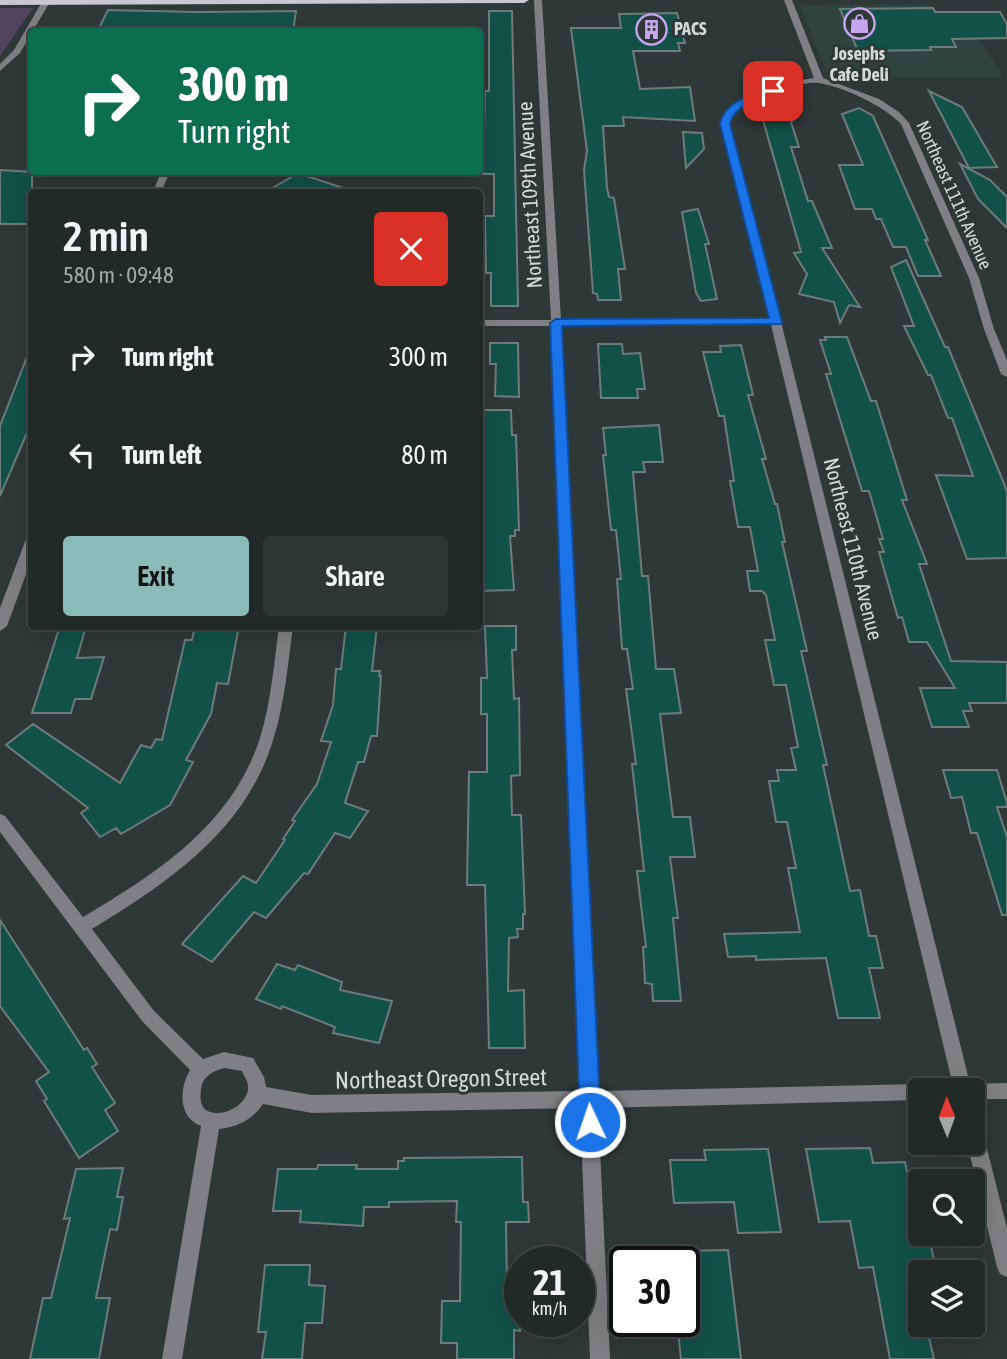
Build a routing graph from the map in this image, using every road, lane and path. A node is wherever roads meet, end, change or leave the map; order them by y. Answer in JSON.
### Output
{"nodes":[{"id":1,"x":339,"y":0,"type":"edge"},
{"id":2,"x":524,"y":0,"type":"edge"},
{"id":3,"x":538,"y":0,"type":"edge"},
{"id":4,"x":788,"y":0,"type":"edge"},
{"id":5,"x":46,"y":1,"type":"edge"},
{"id":6,"x":0,"y":2,"type":"edge"},
{"id":7,"x":30,"y":28,"type":"edge"},
{"id":8,"x":28,"y":32,"type":"edge"},
{"id":9,"x":0,"y":69,"type":"edge"},
{"id":10,"x":819,"y":80,"type":"junction"},
{"id":11,"x":776,"y":322,"type":"junction"},
{"id":12,"x":483,"y":323,"type":"edge"},
{"id":13,"x":556,"y":323,"type":"junction"},
{"id":14,"x":1007,"y":374,"type":"edge"},
{"id":15,"x":28,"y":550,"type":"edge"},
{"id":16,"x":0,"y":626,"type":"edge"},
{"id":17,"x":285,"y":630,"type":"edge"},
{"id":18,"x":0,"y":820,"type":"edge"},
{"id":19,"x":82,"y":926,"type":"junction"},
{"id":20,"x":201,"y":1069,"type":"junction"},
{"id":21,"x":960,"y":1078,"type":"edge"},
{"id":22,"x":985,"y":1091,"type":"edge"},
{"id":23,"x":1007,"y":1091,"type":"edge"},
{"id":24,"x":908,"y":1092,"type":"edge"},
{"id":25,"x":257,"y":1094,"type":"junction"},
{"id":26,"x":589,"y":1101,"type":"junction"},
{"id":27,"x":211,"y":1121,"type":"junction"},
{"id":28,"x":979,"y":1155,"type":"edge"},
{"id":29,"x":1007,"y":1267,"type":"edge"},
{"id":30,"x":172,"y":1359,"type":"edge"},
{"id":31,"x":600,"y":1359,"type":"edge"}],
"edges":[{"from":1,"to":2,"type":"main road"},
{"from":1,"to":5,"type":"main road"},
{"from":3,"to":13,"type":"street","name":"Northeast 109th Avenue"},
{"from":4,"to":10,"type":"street"},
{"from":5,"to":6,"type":"main road"},
{"from":5,"to":7,"type":"street"},
{"from":8,"to":9,"type":"street"},
{"from":10,"to":11,"type":"street","name":"Northeast 110th Avenue"},
{"from":10,"to":14,"type":"street","name":"Northeast 111th Avenue"},
{"from":11,"to":13,"type":"street"},
{"from":11,"to":21,"type":"street","name":"Northeast 110th Avenue"},
{"from":12,"to":13,"type":"street"},
{"from":13,"to":26,"type":"street","name":"Northeast 109th Avenue"},
{"from":15,"to":16,"type":"street"},
{"from":17,"to":19,"type":"street"},
{"from":18,"to":19,"type":"street"},
{"from":19,"to":20,"type":"street"},
{"from":20,"to":25,"type":"street"},
{"from":20,"to":27,"type":"street"},
{"from":22,"to":23,"type":"street"},
{"from":24,"to":26,"type":"street","name":"Northeast Oregon Street"},
{"from":25,"to":26,"type":"street","name":"Northeast Oregon Street"},
{"from":25,"to":27,"type":"street"},
{"from":26,"to":31,"type":"street","name":"Northeast 109th Avenue"},
{"from":27,"to":30,"type":"street"},
{"from":28,"to":29,"type":"street"}]}
